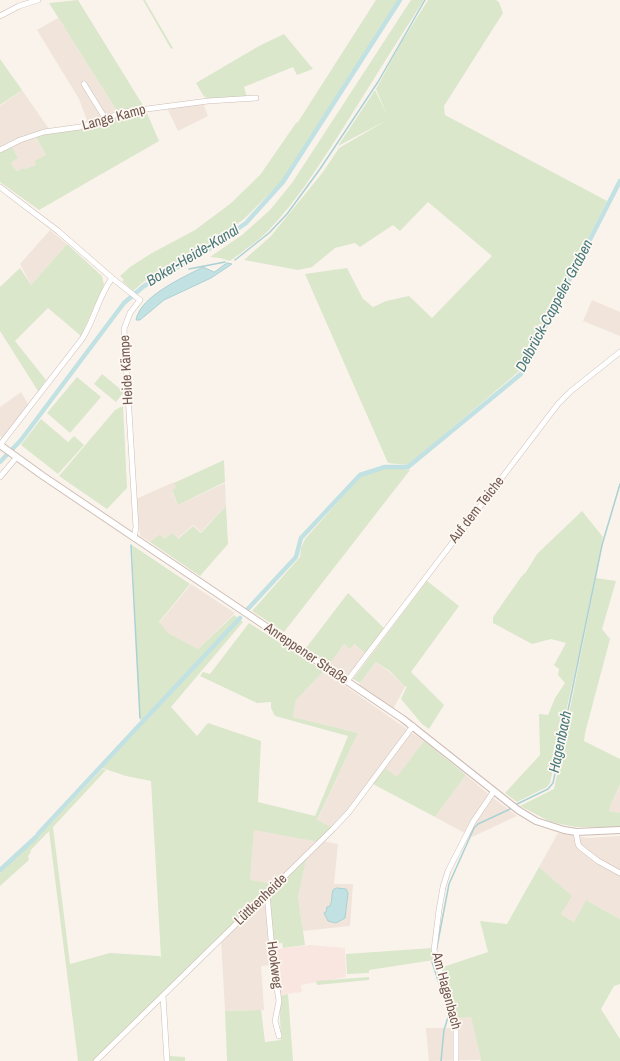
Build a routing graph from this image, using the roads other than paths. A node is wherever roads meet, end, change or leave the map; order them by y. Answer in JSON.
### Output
{"nodes":[{"id":1,"x":38,"y":0,"type":"edge"},
{"id":2,"x":0,"y":16,"type":"edge"},
{"id":3,"x":84,"y":84,"type":"dead end"},
{"id":4,"x":256,"y":98,"type":"dead end"},
{"id":5,"x":105,"y":118,"type":"junction"},
{"id":6,"x":0,"y":150,"type":"edge"},
{"id":7,"x":0,"y":187,"type":"edge"},
{"id":8,"x":112,"y":278,"type":"junction"},
{"id":9,"x":620,"y":352,"type":"edge"},
{"id":10,"x":0,"y":445,"type":"edge"},
{"id":11,"x":11,"y":454,"type":"junction"},
{"id":12,"x":0,"y":477,"type":"edge"},
{"id":13,"x":134,"y":538,"type":"junction"},
{"id":14,"x":347,"y":681,"type":"junction"},
{"id":15,"x":413,"y":726,"type":"junction"},
{"id":16,"x":494,"y":792,"type":"junction"},
{"id":17,"x":620,"y":830,"type":"edge"},
{"id":18,"x":576,"y":832,"type":"junction"},
{"id":19,"x":620,"y":873,"type":"edge"},
{"id":20,"x":267,"y":894,"type":"junction"},
{"id":21,"x":163,"y":996,"type":"junction"},
{"id":22,"x":279,"y":1036,"type":"dead end"},
{"id":23,"x":96,"y":1061,"type":"edge"},
{"id":24,"x":167,"y":1061,"type":"edge"},
{"id":25,"x":456,"y":1061,"type":"edge"}],
"edges":[{"from":1,"to":2,"type":"street"},
{"from":3,"to":5,"type":"street"},
{"from":4,"to":5,"type":"street","name":"Lange Kamp"},
{"from":5,"to":6,"type":"street","name":"Lange Kamp"},
{"from":7,"to":8,"type":"street"},
{"from":8,"to":10,"type":"street"},
{"from":8,"to":13,"type":"street","name":"Heide Kämpe"},
{"from":9,"to":14,"type":"street","name":"Auf dem Teiche"},
{"from":10,"to":11,"type":"street","name":"Anreppener Straße"},
{"from":11,"to":12,"type":"street"},
{"from":11,"to":13,"type":"street","name":"Anreppener Straße"},
{"from":13,"to":14,"type":"street","name":"Anreppener Straße"},
{"from":14,"to":15,"type":"street","name":"Anreppener Straße"},
{"from":15,"to":16,"type":"street","name":"Anreppener Straße"},
{"from":15,"to":20,"type":"street","name":"Lüttkenheide"},
{"from":16,"to":18,"type":"street","name":"Anreppener Straße"},
{"from":16,"to":25,"type":"street","name":"Am Hagenbach"},
{"from":17,"to":18,"type":"street","name":"Anreppener Straße"},
{"from":18,"to":19,"type":"street"},
{"from":20,"to":21,"type":"street","name":"Lüttkenheide"},
{"from":20,"to":22,"type":"street","name":"Hookweg"},
{"from":21,"to":23,"type":"street","name":"Lüttkenheide"},
{"from":21,"to":24,"type":"street"}]}
